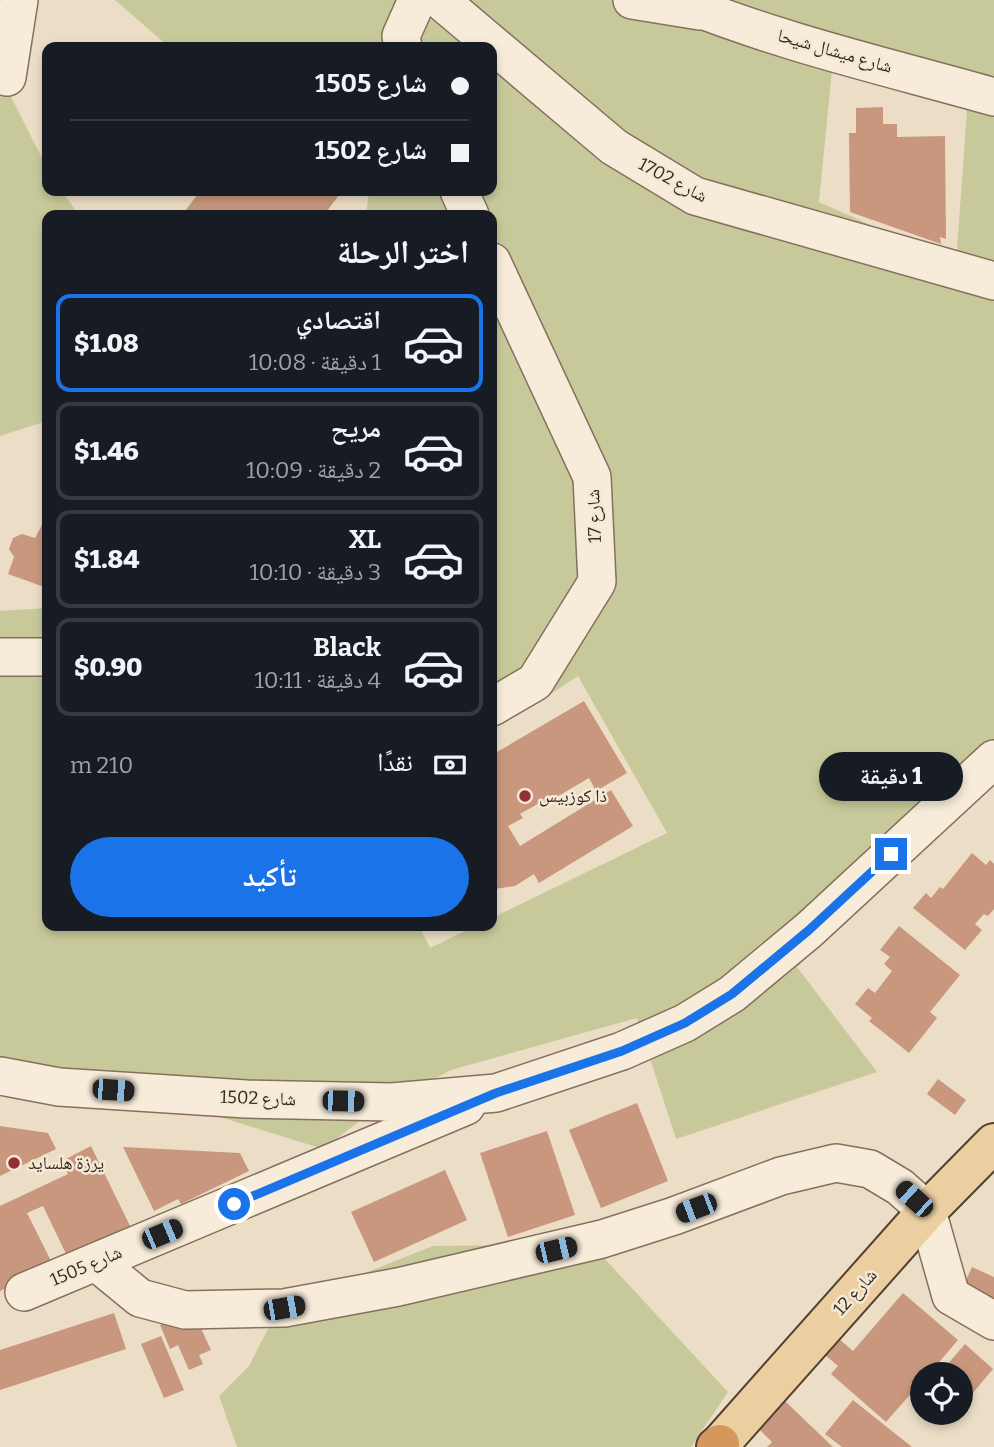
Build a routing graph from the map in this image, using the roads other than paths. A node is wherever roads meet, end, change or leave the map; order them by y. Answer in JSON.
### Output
{"nodes":[{"id":1,"x":19,"y":0,"type":"edge"},
{"id":2,"x":417,"y":0,"type":"edge"},
{"id":3,"x":440,"y":0,"type":"edge"},
{"id":4,"x":632,"y":0,"type":"edge"},
{"id":5,"x":692,"y":6,"type":"edge"},
{"id":6,"x":402,"y":42,"type":"edge"},
{"id":7,"x":490,"y":42,"type":"edge"},
{"id":8,"x":497,"y":48,"type":"edge"},
{"id":9,"x":7,"y":76,"type":"dead end"},
{"id":10,"x":994,"y":97,"type":"edge"},
{"id":11,"x":497,"y":273,"type":"edge"},
{"id":12,"x":994,"y":281,"type":"edge"},
{"id":13,"x":0,"y":657,"type":"edge"},
{"id":14,"x":42,"y":657,"type":"edge"},
{"id":15,"x":497,"y":704,"type":"edge"},
{"id":16,"x":994,"y":760,"type":"edge"},
{"id":17,"x":0,"y":1076,"type":"edge"},
{"id":18,"x":496,"y":1093,"type":"junction"},
{"id":19,"x":994,"y":1143,"type":"edge"},
{"id":20,"x":927,"y":1211,"type":"junction"},
{"id":21,"x":96,"y":1262,"type":"junction"},
{"id":22,"x":24,"y":1292,"type":"dead end"},
{"id":23,"x":994,"y":1321,"type":"edge"},
{"id":24,"x":718,"y":1446,"type":"edge"}],
"edges":[{"from":1,"to":9,"type":"street"},
{"from":2,"to":6,"type":"street"},
{"from":3,"to":7,"type":"street","name":"شارع 1702"},
{"from":4,"to":5,"type":"street"},
{"from":5,"to":10,"type":"street","name":"شارع ميشال شيحا"},
{"from":8,"to":12,"type":"street","name":"شارع 1702"},
{"from":11,"to":15,"type":"street","name":"شارع 17"},
{"from":13,"to":14,"type":"street"},
{"from":16,"to":18,"type":"street","name":"شارع 1502"},
{"from":17,"to":18,"type":"street","name":"شارع 1502"},
{"from":18,"to":21,"type":"street","name":"شارع 1505"},
{"from":19,"to":20,"type":"main road","name":"شارع 12"},
{"from":20,"to":21,"type":"street"},
{"from":20,"to":23,"type":"street"},
{"from":20,"to":24,"type":"main road","name":"شارع 12"},
{"from":21,"to":22,"type":"street","name":"شارع 1505"}]}
